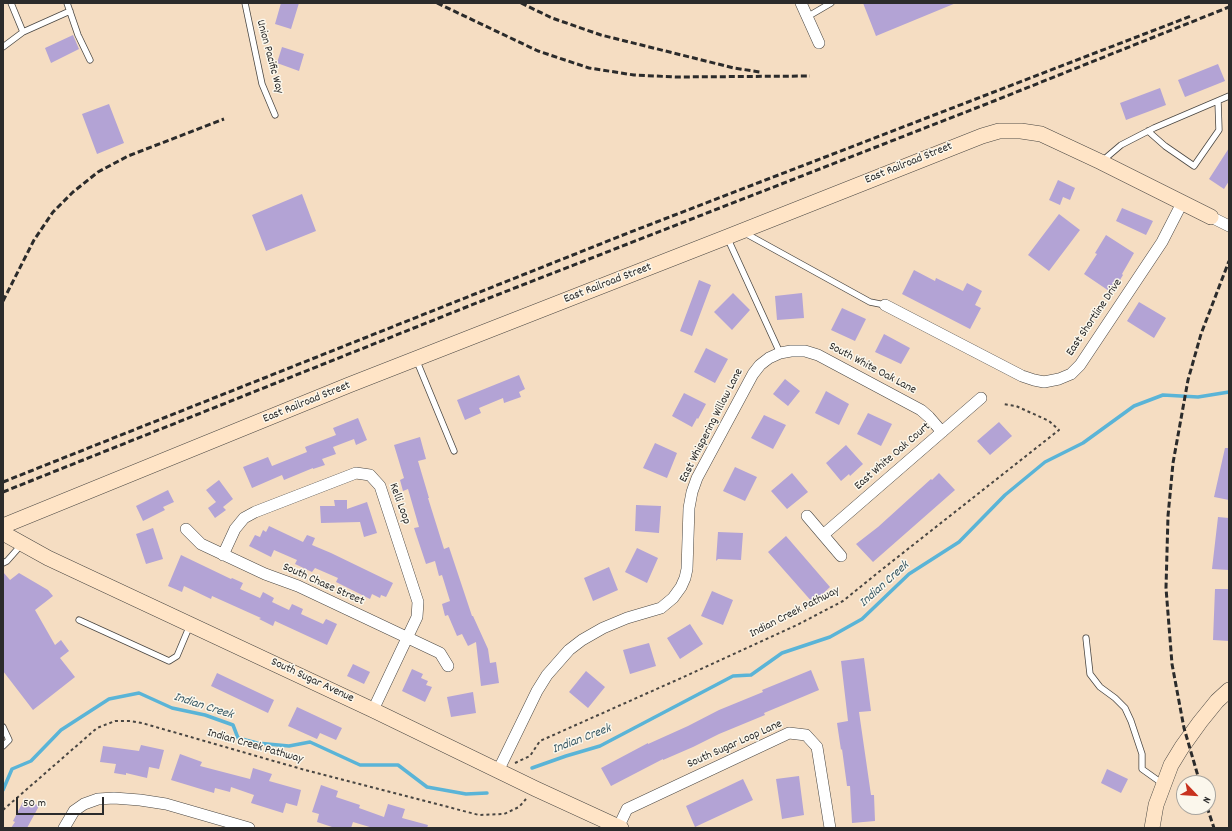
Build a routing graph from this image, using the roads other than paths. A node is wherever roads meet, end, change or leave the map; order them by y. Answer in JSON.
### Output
{"nodes":[{"id":1,"x":11,"y":3,"type":"edge"},
{"id":2,"x":67,"y":3,"type":"edge"},
{"id":3,"x":244,"y":3,"type":"edge"},
{"id":4,"x":801,"y":3,"type":"edge"},
{"id":5,"x":831,"y":3,"type":"edge"},
{"id":6,"x":70,"y":11,"type":"junction"},
{"id":7,"x":807,"y":17,"type":"junction"},
{"id":8,"x":23,"y":32,"type":"junction"},
{"id":9,"x":819,"y":43,"type":"dead end"},
{"id":10,"x":3,"y":47,"type":"edge"},
{"id":11,"x":90,"y":60,"type":"dead end"},
{"id":12,"x":1229,"y":96,"type":"edge"},
{"id":13,"x":1218,"y":101,"type":"junction"},
{"id":14,"x":275,"y":115,"type":"dead end"},
{"id":15,"x":1148,"y":131,"type":"junction"},
{"id":16,"x":1101,"y":162,"type":"junction"},
{"id":17,"x":1182,"y":203,"type":"junction"},
{"id":18,"x":1211,"y":218,"type":"joint"},
{"id":19,"x":1229,"y":226,"type":"edge"},
{"id":20,"x":741,"y":231,"type":"junction"},
{"id":21,"x":727,"y":238,"type":"junction"},
{"id":22,"x":886,"y":305,"type":"joint"},
{"id":23,"x":780,"y":353,"type":"junction"},
{"id":24,"x":416,"y":359,"type":"junction"},
{"id":25,"x":981,"y":398,"type":"dead end"},
{"id":26,"x":942,"y":432,"type":"junction"},
{"id":27,"x":454,"y":451,"type":"dead end"},
{"id":28,"x":807,"y":516,"type":"dead end"},
{"id":29,"x":3,"y":526,"type":"edge"},
{"id":30,"x":186,"y":529,"type":"dead end"},
{"id":31,"x":3,"y":533,"type":"edge"},
{"id":32,"x":823,"y":535,"type":"junction"},
{"id":33,"x":22,"y":544,"type":"junction"},
{"id":34,"x":224,"y":555,"type":"junction"},
{"id":35,"x":841,"y":556,"type":"dead end"},
{"id":36,"x":3,"y":563,"type":"edge"},
{"id":37,"x":79,"y":620,"type":"dead end"},
{"id":38,"x":190,"y":625,"type":"junction"},
{"id":39,"x":407,"y":637,"type":"junction"},
{"id":40,"x":1086,"y":638,"type":"dead end"},
{"id":41,"x":448,"y":666,"type":"dead end"},
{"id":42,"x":1229,"y":690,"type":"edge"},
{"id":43,"x":373,"y":710,"type":"junction"},
{"id":44,"x":3,"y":727,"type":"edge"},
{"id":45,"x":3,"y":746,"type":"edge"},
{"id":46,"x":498,"y":771,"type":"junction"},
{"id":47,"x":1163,"y":784,"type":"junction"},
{"id":48,"x":64,"y":828,"type":"edge"},
{"id":49,"x":249,"y":828,"type":"edge"},
{"id":50,"x":619,"y":828,"type":"edge"},
{"id":51,"x":830,"y":828,"type":"edge"},
{"id":52,"x":1152,"y":828,"type":"edge"}],
"edges":[{"from":1,"to":8,"type":"lane"},
{"from":2,"to":6,"type":"lane"},
{"from":3,"to":14,"type":"lane","name":"Union Pacific Way"},
{"from":4,"to":7,"type":"street"},
{"from":5,"to":7,"type":"lane"},
{"from":6,"to":8,"type":"lane"},
{"from":6,"to":11,"type":"lane"},
{"from":7,"to":9,"type":"street"},
{"from":8,"to":10,"type":"lane"},
{"from":12,"to":13,"type":"lane"},
{"from":13,"to":15,"type":"lane"},
{"from":13,"to":15,"type":"lane"},
{"from":15,"to":16,"type":"lane"},
{"from":16,"to":17,"type":"street","name":"East Railroad Street"},
{"from":16,"to":20,"type":"street","name":"East Railroad Street"},
{"from":17,"to":18,"type":"street","name":"East Railroad Street"},
{"from":17,"to":22,"type":"street","name":"East Shortline Drive"},
{"from":18,"to":19,"type":"street"},
{"from":20,"to":21,"type":"street","name":"East Railroad Street"},
{"from":20,"to":22,"type":"lane"},
{"from":21,"to":23,"type":"lane"},
{"from":21,"to":24,"type":"street","name":"East Railroad Street"},
{"from":23,"to":26,"type":"street","name":"South White Oak Lane"},
{"from":23,"to":46,"type":"street","name":"East Whispering Willow Lane"},
{"from":24,"to":27,"type":"lane"},
{"from":24,"to":29,"type":"street","name":"East Railroad Street"},
{"from":25,"to":26,"type":"street","name":"East White Oak Court"},
{"from":26,"to":32,"type":"street","name":"East White Oak Court"},
{"from":28,"to":32,"type":"street"},
{"from":30,"to":34,"type":"street","name":"South Chase Street"},
{"from":31,"to":33,"type":"street","name":"South Sugar Avenue"},
{"from":32,"to":35,"type":"street"},
{"from":33,"to":36,"type":"lane"},
{"from":33,"to":38,"type":"street","name":"South Sugar Avenue"},
{"from":34,"to":39,"type":"street","name":"South Chase Street"},
{"from":34,"to":39,"type":"street","name":"Kelli Loop"},
{"from":37,"to":38,"type":"lane"},
{"from":38,"to":43,"type":"street","name":"South Sugar Avenue"},
{"from":39,"to":41,"type":"street","name":"South Chase Street"},
{"from":39,"to":43,"type":"street","name":"Kelli Loop"},
{"from":40,"to":47,"type":"lane"},
{"from":42,"to":47,"type":"street"},
{"from":43,"to":46,"type":"street","name":"South Sugar Avenue"},
{"from":44,"to":45,"type":"lane"},
{"from":46,"to":50,"type":"street","name":"South Sugar Avenue"},
{"from":47,"to":52,"type":"street"},
{"from":48,"to":49,"type":"street"},
{"from":50,"to":51,"type":"street","name":"South Sugar Loop Lane"}]}
